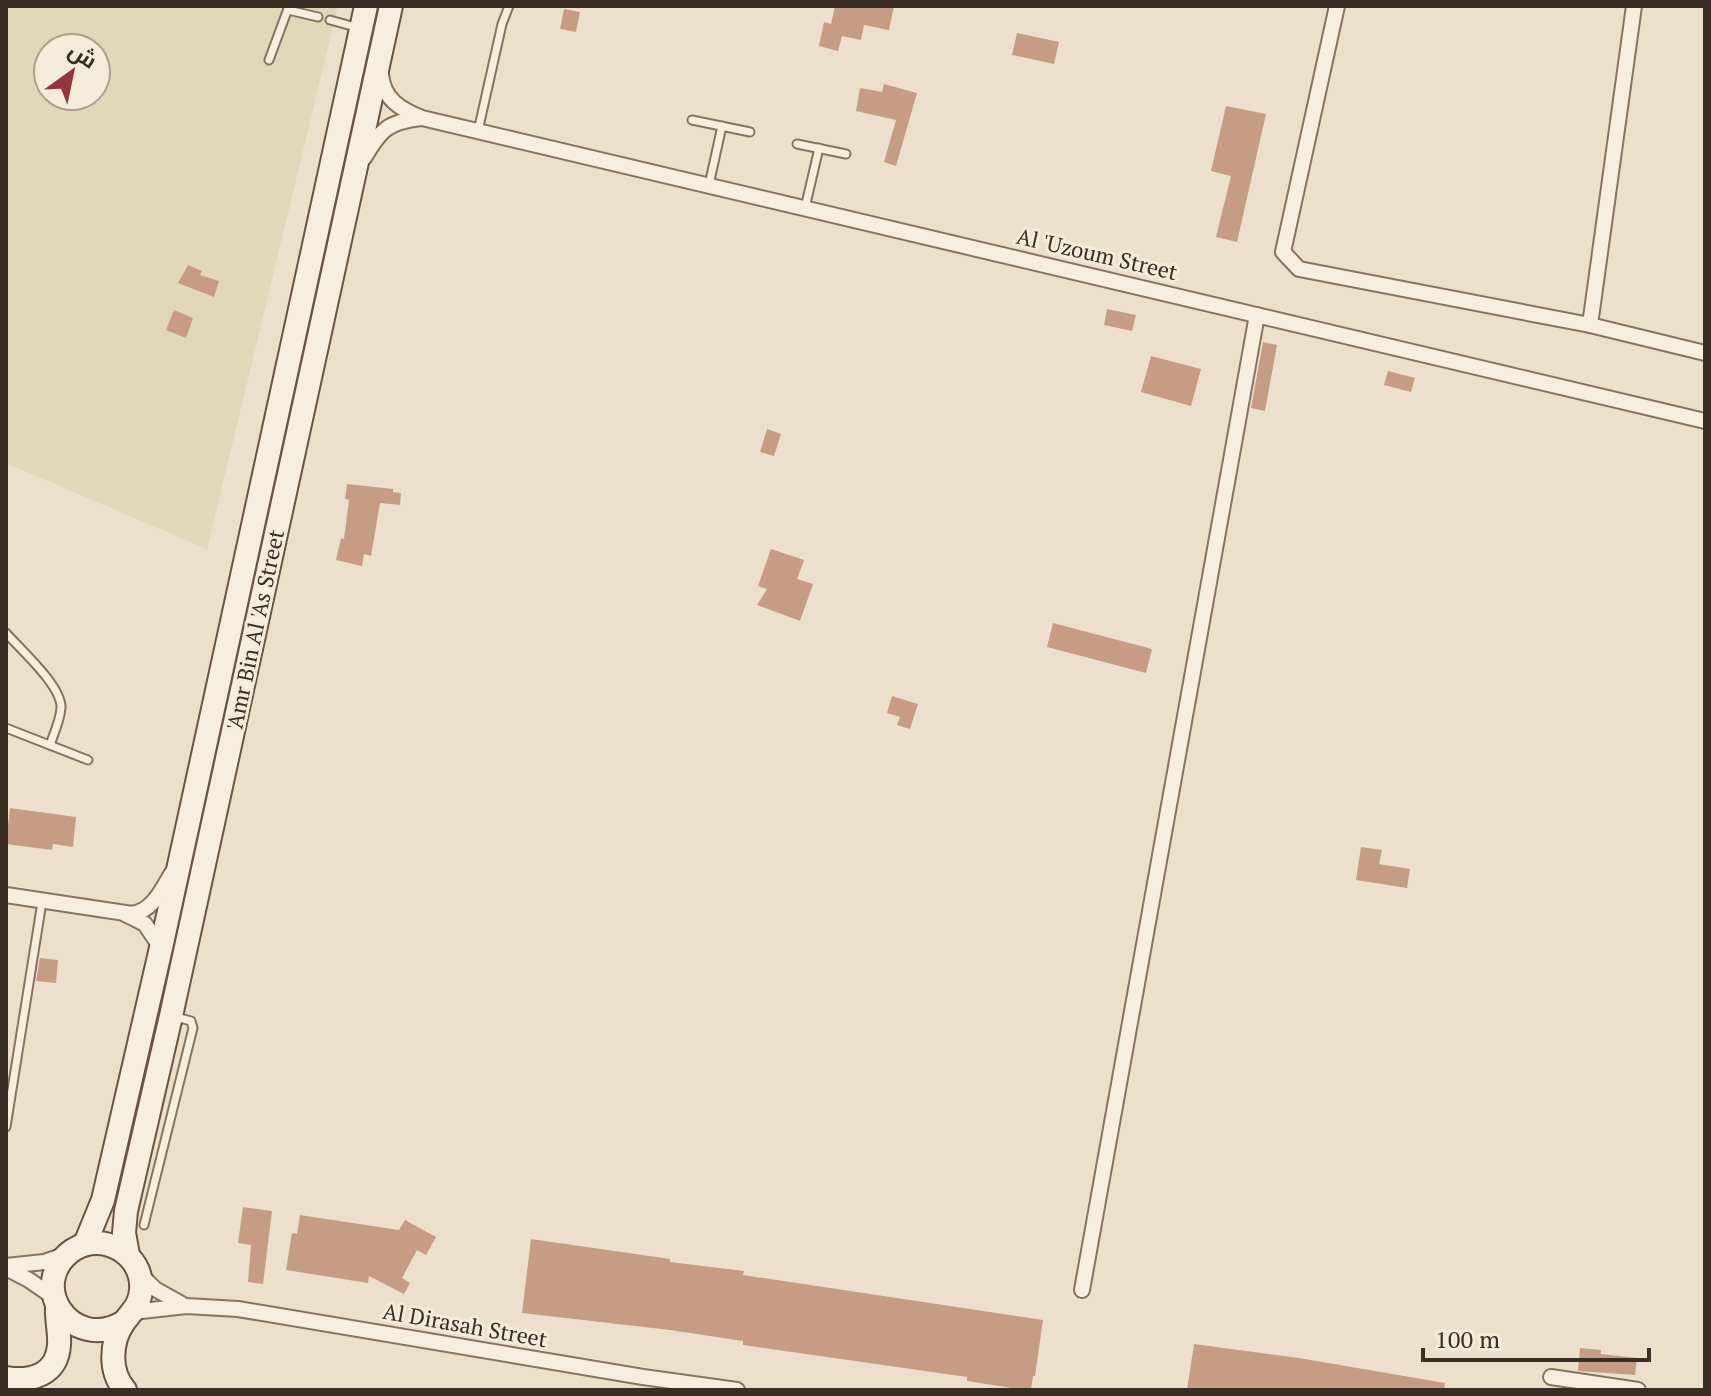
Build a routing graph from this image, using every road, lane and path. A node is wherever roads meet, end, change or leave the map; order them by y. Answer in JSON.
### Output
{"nodes":[{"id":1,"x":366,"y":6,"type":"edge"},
{"id":2,"x":391,"y":6,"type":"edge"},
{"id":3,"x":509,"y":6,"type":"edge"},
{"id":4,"x":1337,"y":6,"type":"edge"},
{"id":5,"x":1634,"y":6,"type":"edge"},
{"id":6,"x":288,"y":8,"type":"edge"},
{"id":7,"x":318,"y":17,"type":"dead end"},
{"id":8,"x":330,"y":20,"type":"dead end"},
{"id":9,"x":361,"y":28,"type":"junction"},
{"id":10,"x":383,"y":42,"type":"junction"},
{"id":11,"x":269,"y":60,"type":"dead end"},
{"id":12,"x":422,"y":118,"type":"junction"},
{"id":13,"x":692,"y":120,"type":"dead end"},
{"id":14,"x":722,"y":126,"type":"junction"},
{"id":15,"x":478,"y":131,"type":"junction"},
{"id":16,"x":750,"y":132,"type":"dead end"},
{"id":17,"x":797,"y":144,"type":"dead end"},
{"id":18,"x":819,"y":148,"type":"junction"},
{"id":19,"x":846,"y":154,"type":"dead end"},
{"id":20,"x":354,"y":175,"type":"junction"},
{"id":21,"x":709,"y":185,"type":"junction"},
{"id":22,"x":805,"y":208,"type":"junction"},
{"id":23,"x":1257,"y":315,"type":"junction"},
{"id":24,"x":1590,"y":325,"type":"junction"},
{"id":25,"x":1705,"y":353,"type":"edge"},
{"id":26,"x":1705,"y":421,"type":"edge"},
{"id":27,"x":6,"y":633,"type":"edge"},
{"id":28,"x":6,"y":728,"type":"edge"},
{"id":29,"x":50,"y":745,"type":"junction"},
{"id":30,"x":88,"y":760,"type":"dead end"},
{"id":31,"x":177,"y":865,"type":"junction"},
{"id":32,"x":6,"y":895,"type":"edge"},
{"id":33,"x":42,"y":902,"type":"junction"},
{"id":34,"x":125,"y":914,"type":"junction"},
{"id":35,"x":161,"y":948,"type":"junction"},
{"id":36,"x":171,"y":1016,"type":"junction"},
{"id":37,"x":10,"y":1069,"type":"edge"},
{"id":38,"x":6,"y":1127,"type":"edge"},
{"id":39,"x":144,"y":1225,"type":"dead end"},
{"id":40,"x":78,"y":1248,"type":"junction"},
{"id":41,"x":133,"y":1264,"type":"junction"},
{"id":42,"x":6,"y":1267,"type":"edge"},
{"id":43,"x":1082,"y":1290,"type":"dead end"},
{"id":44,"x":56,"y":1302,"type":"junction"},
{"id":45,"x":186,"y":1306,"type":"junction"},
{"id":46,"x":129,"y":1317,"type":"junction"},
{"id":47,"x":1551,"y":1377,"type":"dead end"},
{"id":48,"x":6,"y":1378,"type":"edge"},
{"id":49,"x":125,"y":1390,"type":"edge"},
{"id":50,"x":737,"y":1390,"type":"edge"},
{"id":51,"x":1638,"y":1390,"type":"edge"}],
"edges":[{"from":1,"to":9,"type":"main road","name":"'Amr Bin Al 'As Street"},
{"from":2,"to":10,"type":"main road","name":"'Amr Bin Al 'As Street"},
{"from":3,"to":15,"type":"lane"},
{"from":4,"to":24,"type":"street"},
{"from":5,"to":24,"type":"street"},
{"from":6,"to":7,"type":"lane"},
{"from":6,"to":11,"type":"lane"},
{"from":8,"to":9,"type":"lane"},
{"from":9,"to":31,"type":"main road","name":"'Amr Bin Al 'As Street"},
{"from":10,"to":12,"type":"street","name":"Al 'Uzoum Street"},
{"from":10,"to":20,"type":"main road","name":"'Amr Bin Al 'As Street"},
{"from":12,"to":15,"type":"street","name":"Al 'Uzoum Street"},
{"from":12,"to":20,"type":"street","name":"Al 'Uzoum Street"},
{"from":13,"to":14,"type":"lane"},
{"from":14,"to":16,"type":"lane"},
{"from":14,"to":21,"type":"lane"},
{"from":15,"to":21,"type":"street","name":"Al 'Uzoum Street"},
{"from":17,"to":18,"type":"lane"},
{"from":18,"to":19,"type":"lane"},
{"from":18,"to":22,"type":"lane"},
{"from":20,"to":36,"type":"main road","name":"'Amr Bin Al 'As Street"},
{"from":21,"to":22,"type":"street","name":"Al 'Uzoum Street"},
{"from":22,"to":23,"type":"street","name":"Al 'Uzoum Street"},
{"from":23,"to":26,"type":"street","name":"Al 'Uzoum Street"},
{"from":23,"to":43,"type":"street"},
{"from":24,"to":25,"type":"street"},
{"from":27,"to":29,"type":"lane"},
{"from":28,"to":29,"type":"lane"},
{"from":29,"to":30,"type":"lane"},
{"from":31,"to":34,"type":"street"},
{"from":31,"to":35,"type":"main road","name":"'Amr Bin Al 'As Street"},
{"from":32,"to":33,"type":"street"},
{"from":33,"to":34,"type":"street"},
{"from":33,"to":37,"type":"lane"},
{"from":34,"to":35,"type":"street"},
{"from":35,"to":40,"type":"main road","name":"'Amr Bin Al 'As Street"},
{"from":36,"to":39,"type":"lane"},
{"from":36,"to":41,"type":"main road","name":"'Amr Bin Al 'As Street"},
{"from":37,"to":38,"type":"lane"},
{"from":40,"to":41,"type":"main road"},
{"from":40,"to":42,"type":"street"},
{"from":40,"to":44,"type":"main road"},
{"from":41,"to":45,"type":"street"},
{"from":41,"to":46,"type":"main road"},
{"from":42,"to":44,"type":"street"},
{"from":44,"to":46,"type":"main road"},
{"from":44,"to":48,"type":"main road"},
{"from":45,"to":46,"type":"street","name":"Al Dirasah Street"},
{"from":45,"to":50,"type":"street","name":"Al Dirasah Street"},
{"from":46,"to":49,"type":"main road"},
{"from":47,"to":51,"type":"street"}]}
